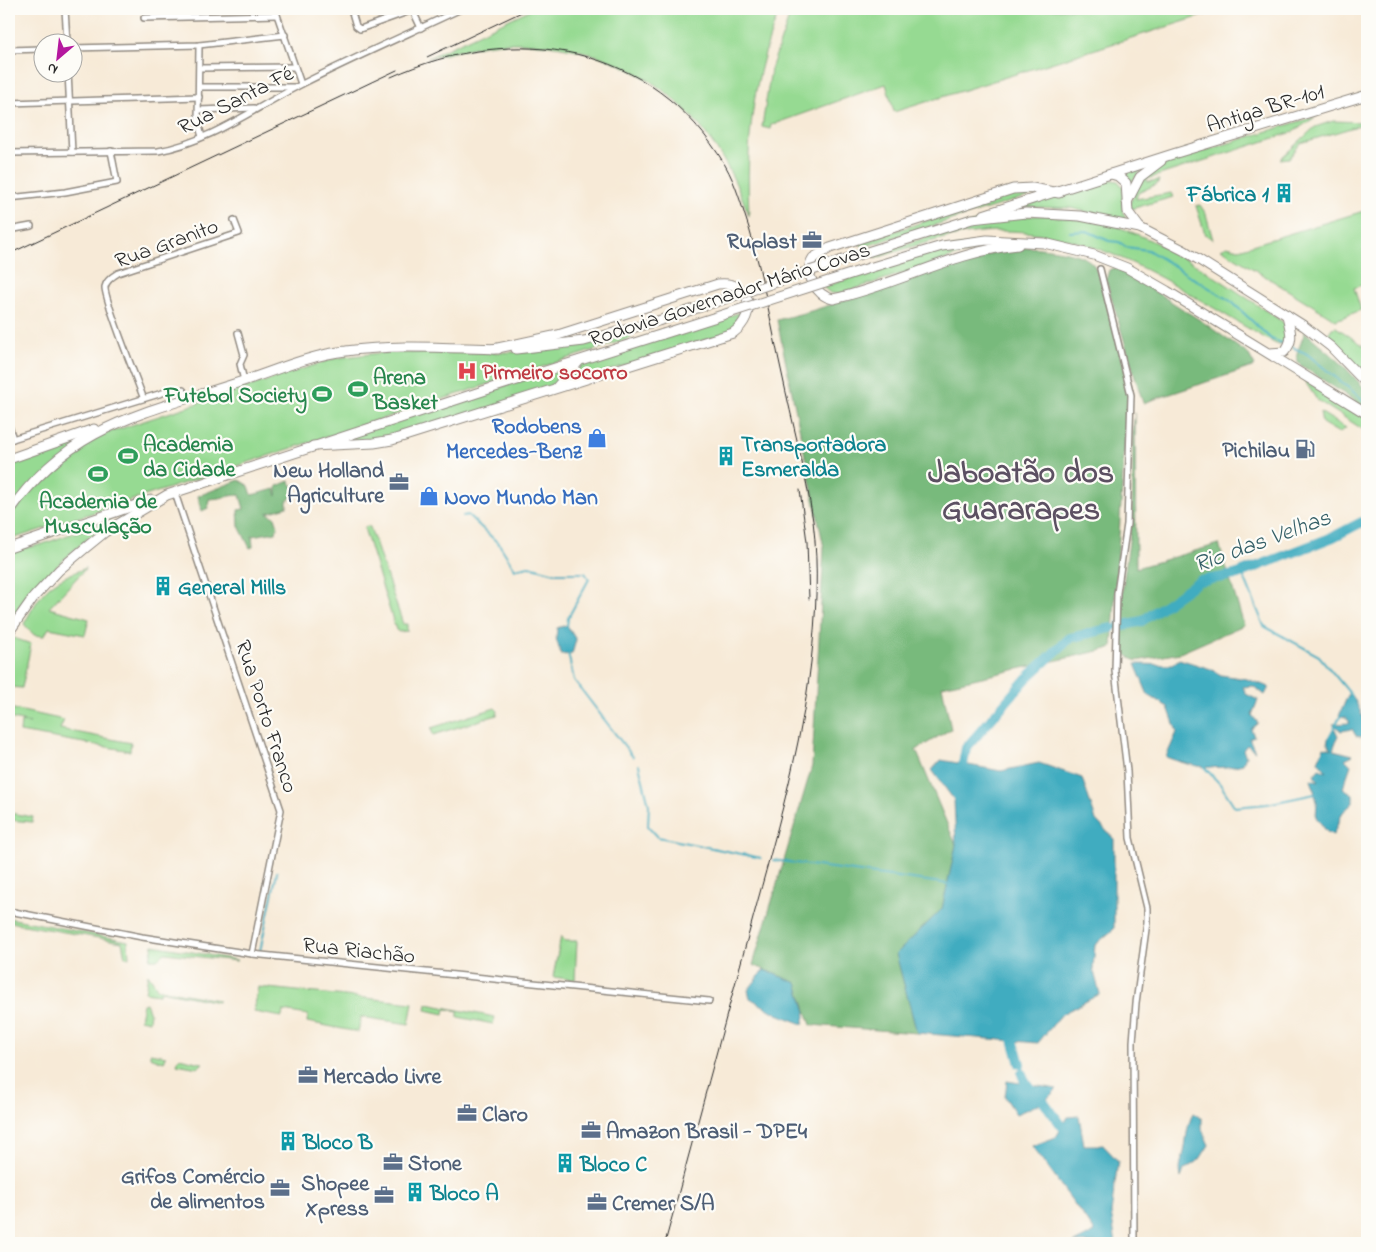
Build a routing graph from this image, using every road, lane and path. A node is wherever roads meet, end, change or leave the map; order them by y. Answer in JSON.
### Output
{"nodes":[{"id":1,"x":65,"y":9,"type":"edge"},
{"id":2,"x":351,"y":9,"type":"edge"},
{"id":3,"x":412,"y":9,"type":"edge"},
{"id":4,"x":461,"y":9,"type":"edge"},
{"id":5,"x":276,"y":12,"type":"edge"},
{"id":6,"x":144,"y":18,"type":"dead end"},
{"id":7,"x":422,"y":28,"type":"junction"},
{"id":8,"x":66,"y":32,"type":"edge"},
{"id":9,"x":285,"y":35,"type":"junction"},
{"id":10,"x":199,"y":45,"type":"junction"},
{"id":11,"x":82,"y":48,"type":"edge"},
{"id":12,"x":32,"y":49,"type":"edge"},
{"id":13,"x":9,"y":50,"type":"edge"},
{"id":14,"x":295,"y":67,"type":"junction"},
{"id":15,"x":200,"y":68,"type":"junction"},
{"id":16,"x":68,"y":82,"type":"edge"},
{"id":17,"x":301,"y":84,"type":"junction"},
{"id":18,"x":200,"y":87,"type":"junction"},
{"id":19,"x":296,"y":87,"type":"junction"},
{"id":20,"x":1367,"y":95,"type":"edge"},
{"id":21,"x":199,"y":97,"type":"junction"},
{"id":22,"x":69,"y":102,"type":"junction"},
{"id":23,"x":9,"y":103,"type":"edge"},
{"id":24,"x":257,"y":108,"type":"junction"},
{"id":25,"x":199,"y":110,"type":"junction"},
{"id":26,"x":202,"y":137,"type":"junction"},
{"id":27,"x":72,"y":152,"type":"junction"},
{"id":28,"x":111,"y":152,"type":"junction"},
{"id":29,"x":9,"y":153,"type":"edge"},
{"id":30,"x":1173,"y":154,"type":"junction"},
{"id":31,"x":1111,"y":174,"type":"junction"},
{"id":32,"x":1058,"y":193,"type":"junction"},
{"id":33,"x":9,"y":198,"type":"edge"},
{"id":34,"x":1126,"y":202,"type":"junction"},
{"id":35,"x":972,"y":219,"type":"junction"},
{"id":36,"x":234,"y":220,"type":"dead end"},
{"id":37,"x":31,"y":226,"type":"dead end"},
{"id":38,"x":1140,"y":228,"type":"junction"},
{"id":39,"x":9,"y":230,"type":"edge"},
{"id":40,"x":1044,"y":243,"type":"junction"},
{"id":41,"x":1100,"y":269,"type":"dead end"},
{"id":42,"x":1287,"y":315,"type":"junction"},
{"id":43,"x":238,"y":332,"type":"dead end"},
{"id":44,"x":493,"y":349,"type":"junction"},
{"id":45,"x":1268,"y":352,"type":"junction"},
{"id":46,"x":580,"y":361,"type":"junction"},
{"id":47,"x":244,"y":381,"type":"junction"},
{"id":48,"x":1367,"y":384,"type":"edge"},
{"id":49,"x":557,"y":387,"type":"junction"},
{"id":50,"x":143,"y":397,"type":"junction"},
{"id":51,"x":189,"y":399,"type":"junction"},
{"id":52,"x":1367,"y":414,"type":"edge"},
{"id":53,"x":112,"y":424,"type":"junction"},
{"id":54,"x":9,"y":426,"type":"edge"},
{"id":55,"x":11,"y":440,"type":"edge"},
{"id":56,"x":314,"y":446,"type":"junction"},
{"id":57,"x":9,"y":459,"type":"edge"},
{"id":58,"x":171,"y":494,"type":"junction"},
{"id":59,"x":9,"y":512,"type":"edge"},
{"id":60,"x":9,"y":548,"type":"edge"},
{"id":61,"x":9,"y":632,"type":"edge"},
{"id":62,"x":9,"y":911,"type":"edge"},
{"id":63,"x":252,"y":954,"type":"junction"},
{"id":64,"x":709,"y":1001,"type":"dead end"},
{"id":65,"x":1134,"y":1243,"type":"edge"}],
"edges":[{"from":1,"to":8,"type":"street"},
{"from":2,"to":3,"type":"street"},
{"from":3,"to":7,"type":"street"},
{"from":4,"to":7,"type":"street","name":"Rua Santa Fé"},
{"from":5,"to":6,"type":"street"},
{"from":5,"to":9,"type":"street"},
{"from":7,"to":17,"type":"street","name":"Rua Santa Fé"},
{"from":9,"to":10,"type":"street"},
{"from":9,"to":14,"type":"street"},
{"from":10,"to":11,"type":"street"},
{"from":10,"to":15,"type":"street"},
{"from":12,"to":13,"type":"street"},
{"from":14,"to":15,"type":"street"},
{"from":14,"to":17,"type":"street"},
{"from":15,"to":18,"type":"street"},
{"from":16,"to":22,"type":"street"},
{"from":17,"to":19,"type":"street","name":"Rua Santa Fé"},
{"from":18,"to":19,"type":"street"},
{"from":18,"to":21,"type":"street"},
{"from":19,"to":24,"type":"street","name":"Rua Santa Fé"},
{"from":20,"to":30,"type":"main road","name":"Antiga BR-101"},
{"from":21,"to":22,"type":"street"},
{"from":21,"to":25,"type":"street"},
{"from":22,"to":23,"type":"street"},
{"from":22,"to":27,"type":"street"},
{"from":24,"to":25,"type":"street"},
{"from":24,"to":26,"type":"street","name":"Rua Santa Fé"},
{"from":25,"to":26,"type":"street"},
{"from":26,"to":28,"type":"street","name":"Rua Santa Fé"},
{"from":27,"to":28,"type":"street","name":"Rua Santa Fé"},
{"from":27,"to":29,"type":"street","name":"Rua Santa Fé"},
{"from":28,"to":33,"type":"street"},
{"from":30,"to":31,"type":"main road"},
{"from":30,"to":34,"type":"main road"},
{"from":31,"to":32,"type":"main road"},
{"from":31,"to":34,"type":"main road"},
{"from":32,"to":35,"type":"main road"},
{"from":32,"to":40,"type":"main road"},
{"from":34,"to":38,"type":"main road"},
{"from":35,"to":38,"type":"main road","name":"Rodovia Governador Mário Covas"},
{"from":35,"to":44,"type":"main road","name":"Rodovia Governador Mário Covas","bridge":true},
{"from":36,"to":50,"type":"street","name":"Rua Granito"},
{"from":37,"to":39,"type":"street"},
{"from":38,"to":42,"type":"main road","name":"Rodovia Governador Mário Covas"},
{"from":40,"to":45,"type":"main road","name":"Rodovia Governador Mário Covas"},
{"from":40,"to":46,"type":"main road","name":"Rodovia Governador Mário Covas","bridge":true},
{"from":41,"to":65,"type":"street"},
{"from":42,"to":45,"type":"main road"},
{"from":42,"to":48,"type":"main road","name":"Rodovia Governador Mário Covas"},
{"from":43,"to":47,"type":"street"},
{"from":44,"to":47,"type":"main road","name":"Rodovia Governador Mário Covas"},
{"from":44,"to":49,"type":"main road"},
{"from":45,"to":52,"type":"main road","name":"Rodovia Governador Mário Covas"},
{"from":46,"to":49,"type":"main road"},
{"from":46,"to":56,"type":"main road","name":"Rodovia Governador Mário Covas"},
{"from":47,"to":51,"type":"main road","name":"Rodovia Governador Mário Covas"},
{"from":49,"to":56,"type":"main road"},
{"from":50,"to":51,"type":"street"},
{"from":50,"to":55,"type":"street"},
{"from":51,"to":53,"type":"main road","name":"Rodovia Governador Mário Covas"},
{"from":53,"to":57,"type":"main road"},
{"from":53,"to":59,"type":"main road","name":"Rodovia Governador Mário Covas"},
{"from":54,"to":55,"type":"street"},
{"from":56,"to":58,"type":"main road","name":"Rodovia Governador Mário Covas"},
{"from":58,"to":60,"type":"main road"},
{"from":58,"to":61,"type":"main road","name":"Rodovia Governador Mário Covas"},
{"from":58,"to":63,"type":"street","name":"Rua Porto Franco"},
{"from":62,"to":63,"type":"street","name":"Rua Riachão"},
{"from":63,"to":64,"type":"street","name":"Rua Riachão"}]}
